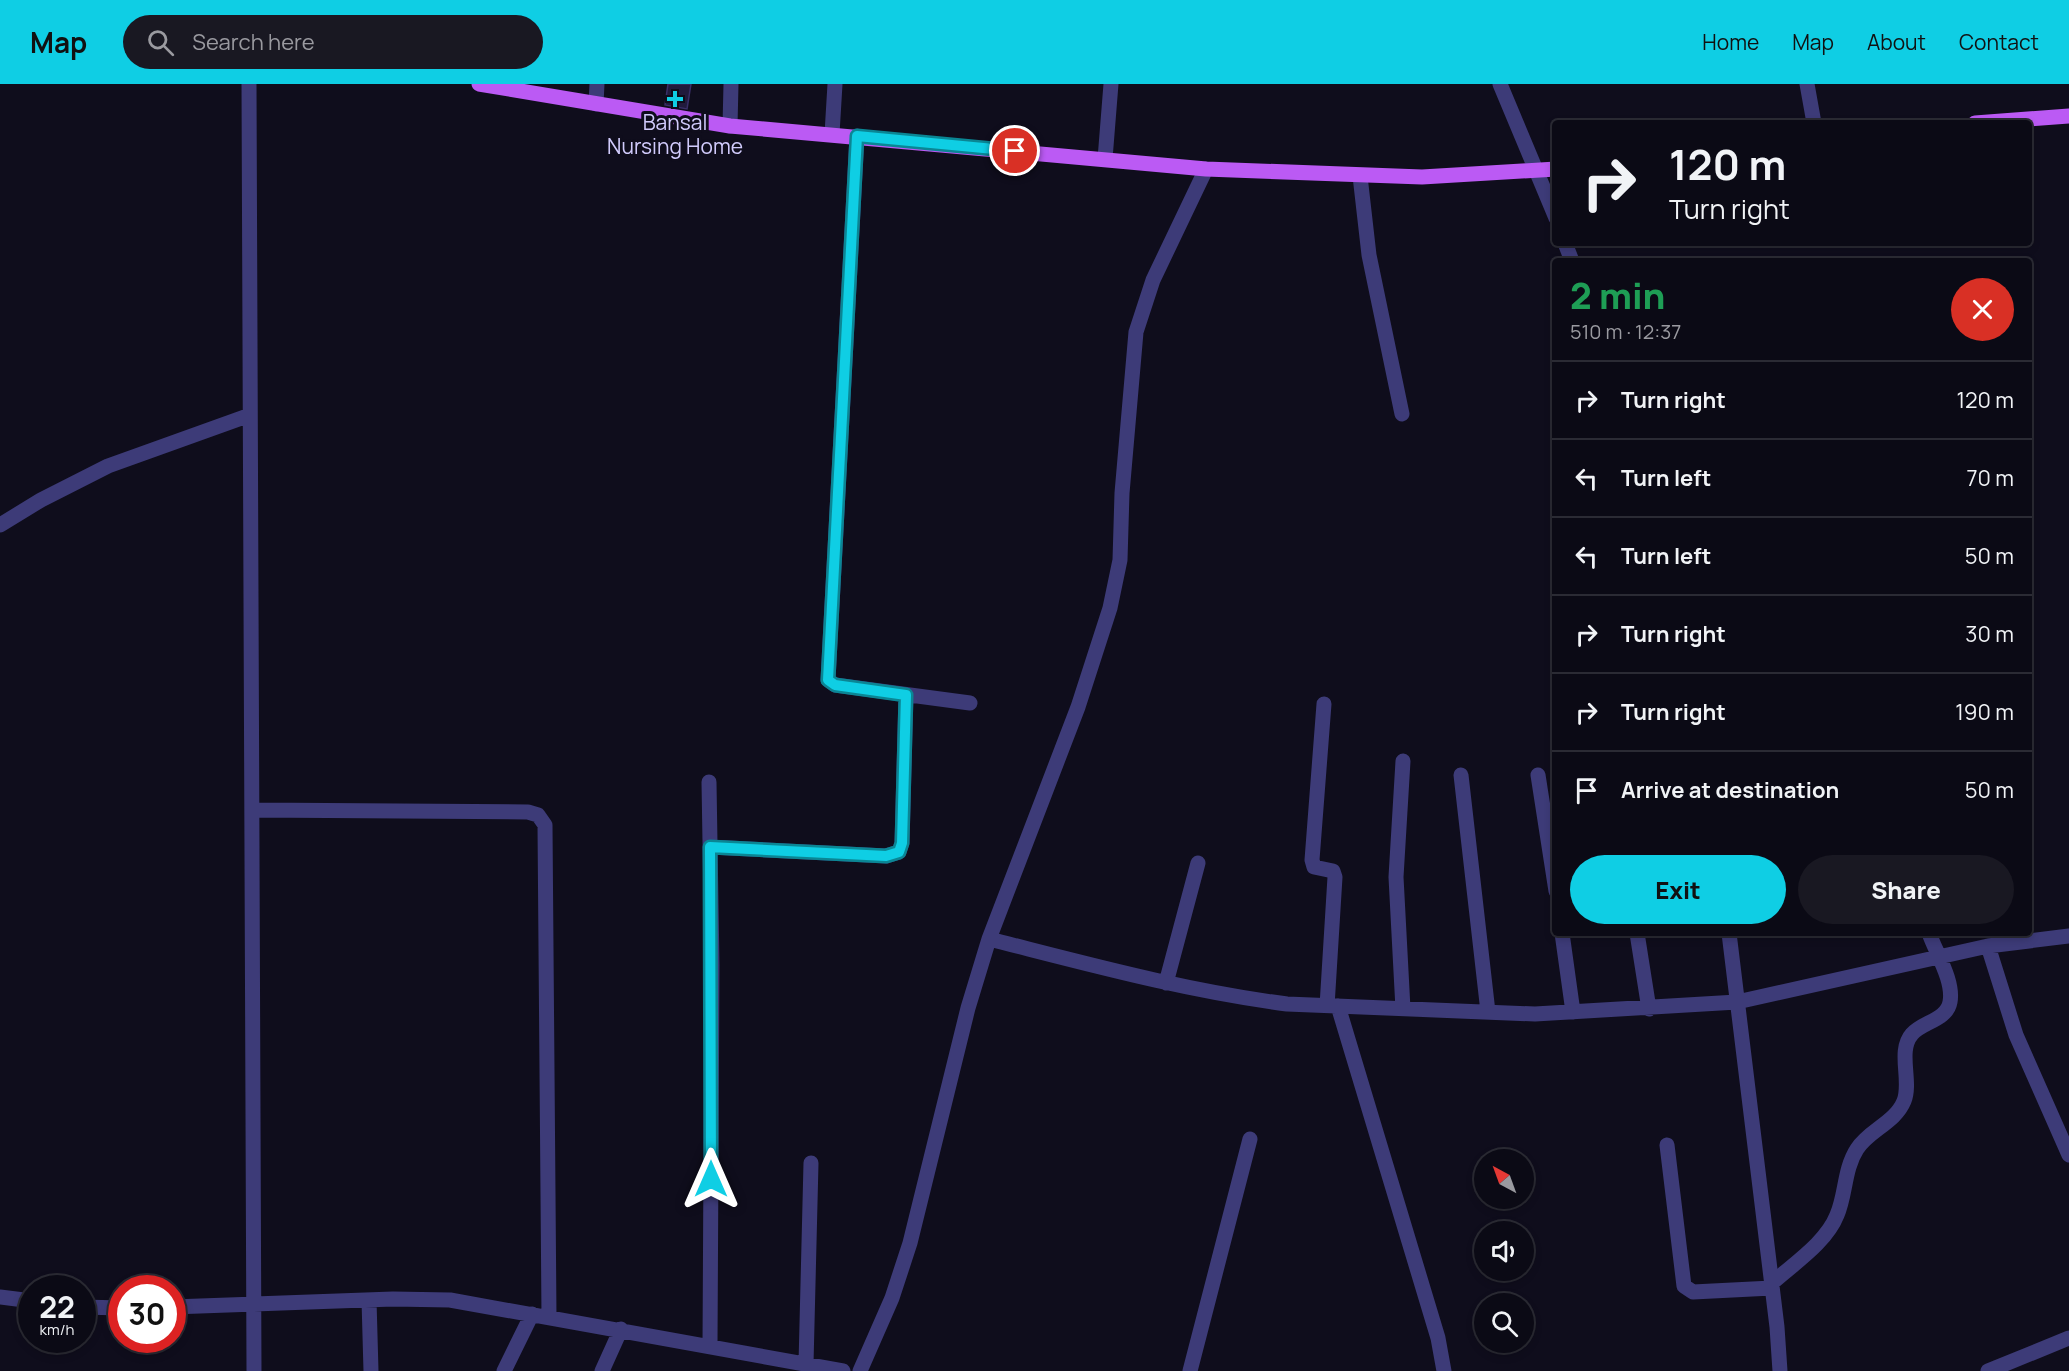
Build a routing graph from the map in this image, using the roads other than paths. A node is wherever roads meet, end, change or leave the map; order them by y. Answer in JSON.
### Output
{"nodes":[{"id":1,"x":249,"y":84,"type":"edge"},
{"id":2,"x":479,"y":84,"type":"edge"},
{"id":3,"x":597,"y":84,"type":"edge"},
{"id":4,"x":731,"y":84,"type":"edge"},
{"id":5,"x":835,"y":84,"type":"edge"},
{"id":6,"x":1112,"y":84,"type":"edge"},
{"id":7,"x":1500,"y":84,"type":"edge"},
{"id":8,"x":1807,"y":84,"type":"edge"},
{"id":9,"x":596,"y":104,"type":"junction"},
{"id":10,"x":2069,"y":116,"type":"edge"},
{"id":11,"x":1813,"y":120,"type":"edge"},
{"id":12,"x":2015,"y":120,"type":"edge"},
{"id":13,"x":730,"y":126,"type":"junction"},
{"id":14,"x":832,"y":134,"type":"junction"},
{"id":15,"x":857,"y":136,"type":"junction"},
{"id":16,"x":1105,"y":159,"type":"junction"},
{"id":17,"x":1206,"y":169,"type":"junction"},
{"id":18,"x":1552,"y":170,"type":"edge"},
{"id":19,"x":1538,"y":172,"type":"junction"},
{"id":20,"x":1360,"y":176,"type":"junction"},
{"id":21,"x":1552,"y":208,"type":"edge"},
{"id":22,"x":1402,"y":414,"type":"dead end"},
{"id":23,"x":250,"y":415,"type":"junction"},
{"id":24,"x":0,"y":525,"type":"edge"},
{"id":25,"x":906,"y":695,"type":"junction"},
{"id":26,"x":970,"y":703,"type":"dead end"},
{"id":27,"x":1324,"y":704,"type":"dead end"},
{"id":28,"x":1403,"y":762,"type":"dead end"},
{"id":29,"x":1461,"y":775,"type":"dead end"},
{"id":30,"x":1538,"y":775,"type":"dead end"},
{"id":31,"x":709,"y":782,"type":"dead end"},
{"id":32,"x":252,"y":810,"type":"junction"},
{"id":33,"x":710,"y":847,"type":"junction"},
{"id":34,"x":1198,"y":863,"type":"dead end"},
{"id":35,"x":1552,"y":865,"type":"edge"},
{"id":36,"x":1562,"y":936,"type":"edge"},
{"id":37,"x":1637,"y":936,"type":"edge"},
{"id":38,"x":1729,"y":936,"type":"edge"},
{"id":39,"x":1930,"y":936,"type":"edge"},
{"id":40,"x":2069,"y":936,"type":"edge"},
{"id":41,"x":989,"y":939,"type":"junction"},
{"id":42,"x":1988,"y":946,"type":"junction"},
{"id":43,"x":1937,"y":957,"type":"junction"},
{"id":44,"x":1166,"y":983,"type":"junction"},
{"id":45,"x":1737,"y":1002,"type":"junction"},
{"id":46,"x":1332,"y":1006,"type":"junction"},
{"id":47,"x":1403,"y":1009,"type":"junction"},
{"id":48,"x":1649,"y":1009,"type":"junction"},
{"id":49,"x":1488,"y":1012,"type":"junction"},
{"id":50,"x":1573,"y":1012,"type":"junction"},
{"id":51,"x":1250,"y":1138,"type":"dead end"},
{"id":52,"x":1667,"y":1145,"type":"dead end"},
{"id":53,"x":2069,"y":1155,"type":"edge"},
{"id":54,"x":812,"y":1163,"type":"dead end"},
{"id":55,"x":1771,"y":1286,"type":"junction"},
{"id":56,"x":0,"y":1297,"type":"edge"},
{"id":57,"x":18,"y":1299,"type":"edge"},
{"id":58,"x":369,"y":1300,"type":"junction"},
{"id":59,"x":253,"y":1304,"type":"junction"},
{"id":60,"x":186,"y":1306,"type":"edge"},
{"id":61,"x":532,"y":1314,"type":"junction"},
{"id":62,"x":549,"y":1317,"type":"junction"},
{"id":63,"x":621,"y":1329,"type":"junction"},
{"id":64,"x":2069,"y":1338,"type":"edge"},
{"id":65,"x":710,"y":1346,"type":"junction"},
{"id":66,"x":809,"y":1367,"type":"edge"},
{"id":67,"x":254,"y":1371,"type":"edge"},
{"id":68,"x":371,"y":1371,"type":"edge"},
{"id":69,"x":504,"y":1371,"type":"edge"},
{"id":70,"x":602,"y":1371,"type":"edge"},
{"id":71,"x":843,"y":1371,"type":"edge"},
{"id":72,"x":860,"y":1371,"type":"edge"},
{"id":73,"x":1190,"y":1371,"type":"edge"},
{"id":74,"x":1444,"y":1371,"type":"edge"},
{"id":75,"x":1780,"y":1371,"type":"edge"},
{"id":76,"x":1988,"y":1371,"type":"edge"}],
"edges":[{"from":1,"to":23,"type":"street"},
{"from":2,"to":9,"type":"main road"},
{"from":3,"to":9,"type":"street"},
{"from":4,"to":13,"type":"street"},
{"from":5,"to":14,"type":"street"},
{"from":6,"to":16,"type":"street"},
{"from":7,"to":19,"type":"street"},
{"from":8,"to":11,"type":"street"},
{"from":9,"to":13,"type":"main road"},
{"from":10,"to":12,"type":"main road"},
{"from":13,"to":14,"type":"main road"},
{"from":14,"to":15,"type":"main road"},
{"from":15,"to":16,"type":"main road"},
{"from":15,"to":25,"type":"street"},
{"from":16,"to":17,"type":"main road"},
{"from":17,"to":20,"type":"main road"},
{"from":17,"to":41,"type":"street"},
{"from":18,"to":19,"type":"main road"},
{"from":19,"to":20,"type":"main road"},
{"from":19,"to":21,"type":"street"},
{"from":20,"to":22,"type":"street"},
{"from":23,"to":24,"type":"street"},
{"from":23,"to":32,"type":"street"},
{"from":25,"to":26,"type":"street"},
{"from":25,"to":33,"type":"street"},
{"from":27,"to":46,"type":"street"},
{"from":28,"to":47,"type":"street"},
{"from":29,"to":49,"type":"street"},
{"from":30,"to":35,"type":"street"},
{"from":31,"to":33,"type":"street"},
{"from":32,"to":59,"type":"street"},
{"from":32,"to":62,"type":"street"},
{"from":33,"to":65,"type":"street"},
{"from":34,"to":44,"type":"street"},
{"from":36,"to":50,"type":"street"},
{"from":37,"to":48,"type":"street"},
{"from":38,"to":45,"type":"street"},
{"from":39,"to":43,"type":"street"},
{"from":40,"to":42,"type":"street"},
{"from":41,"to":44,"type":"street"},
{"from":41,"to":72,"type":"street"},
{"from":42,"to":43,"type":"street"},
{"from":42,"to":53,"type":"street"},
{"from":43,"to":45,"type":"street"},
{"from":43,"to":55,"type":"street"},
{"from":44,"to":46,"type":"street"},
{"from":45,"to":48,"type":"street"},
{"from":45,"to":55,"type":"street"},
{"from":46,"to":47,"type":"street"},
{"from":46,"to":74,"type":"street"},
{"from":47,"to":49,"type":"street"},
{"from":48,"to":50,"type":"street"},
{"from":49,"to":50,"type":"street"},
{"from":51,"to":73,"type":"street"},
{"from":52,"to":55,"type":"street"},
{"from":54,"to":66,"type":"street"},
{"from":55,"to":75,"type":"street"},
{"from":56,"to":57,"type":"street"},
{"from":58,"to":59,"type":"street"},
{"from":58,"to":61,"type":"street"},
{"from":58,"to":68,"type":"street"},
{"from":59,"to":60,"type":"street"},
{"from":59,"to":67,"type":"street"},
{"from":61,"to":62,"type":"street"},
{"from":61,"to":69,"type":"street"},
{"from":62,"to":63,"type":"street"},
{"from":63,"to":65,"type":"street"},
{"from":63,"to":70,"type":"street"},
{"from":64,"to":76,"type":"street"},
{"from":65,"to":66,"type":"street"},
{"from":66,"to":71,"type":"street"}]}
